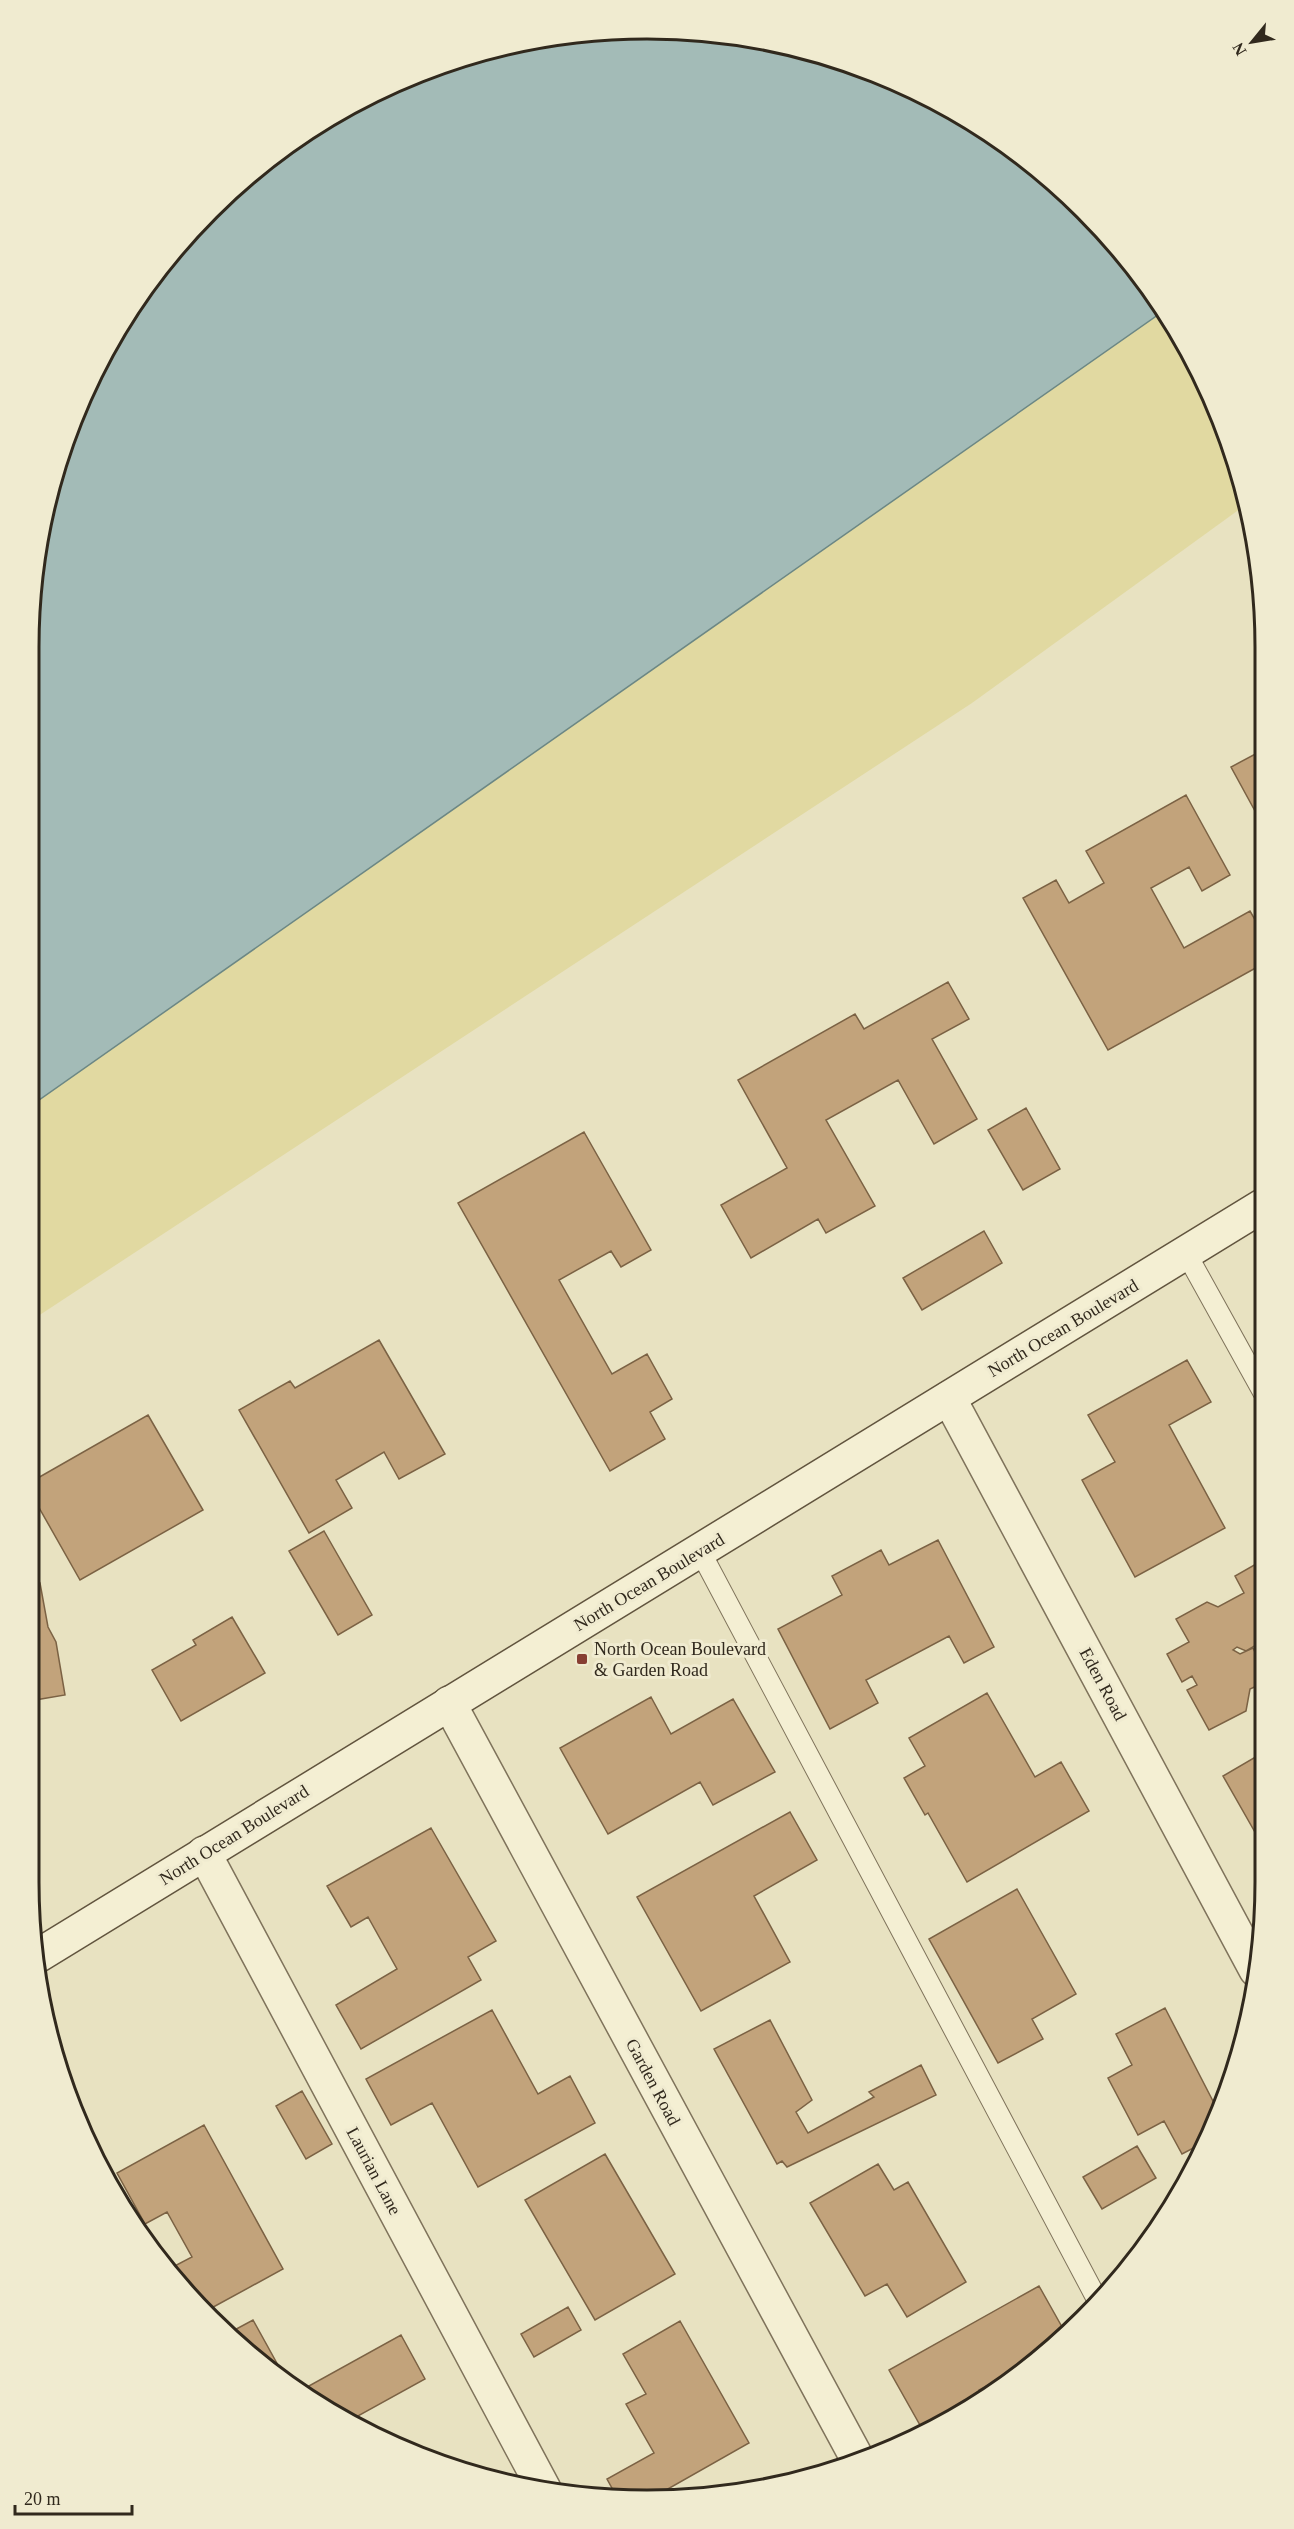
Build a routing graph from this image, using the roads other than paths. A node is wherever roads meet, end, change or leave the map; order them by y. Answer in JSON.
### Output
{"nodes":[{"id":1,"x":1255,"y":1210,"type":"edge"},
{"id":2,"x":1186,"y":1253,"type":"junction"},
{"id":3,"x":1255,"y":1378,"type":"edge"},
{"id":4,"x":949,"y":1398,"type":"junction"},
{"id":5,"x":700,"y":1551,"type":"junction"},
{"id":6,"x":449,"y":1703,"type":"junction"},
{"id":7,"x":204,"y":1853,"type":"junction"},
{"id":8,"x":43,"y":1953,"type":"edge"},
{"id":9,"x":1250,"y":1959,"type":"edge"},
{"id":10,"x":1094,"y":2294,"type":"edge"},
{"id":11,"x":854,"y":2453,"type":"edge"},
{"id":12,"x":539,"y":2480,"type":"edge"}],
"edges":[{"from":1,"to":2,"type":"street","name":"North Ocean Boulevard"},
{"from":2,"to":3,"type":"lane"},
{"from":2,"to":4,"type":"street","name":"North Ocean Boulevard"},
{"from":4,"to":5,"type":"street","name":"North Ocean Boulevard"},
{"from":4,"to":9,"type":"street","name":"Eden Road"},
{"from":5,"to":6,"type":"street","name":"North Ocean Boulevard"},
{"from":5,"to":10,"type":"lane"},
{"from":6,"to":7,"type":"street","name":"North Ocean Boulevard"},
{"from":6,"to":11,"type":"street","name":"Garden Road"},
{"from":7,"to":8,"type":"street","name":"North Ocean Boulevard"},
{"from":7,"to":12,"type":"street","name":"Laurian Lane"}]}
